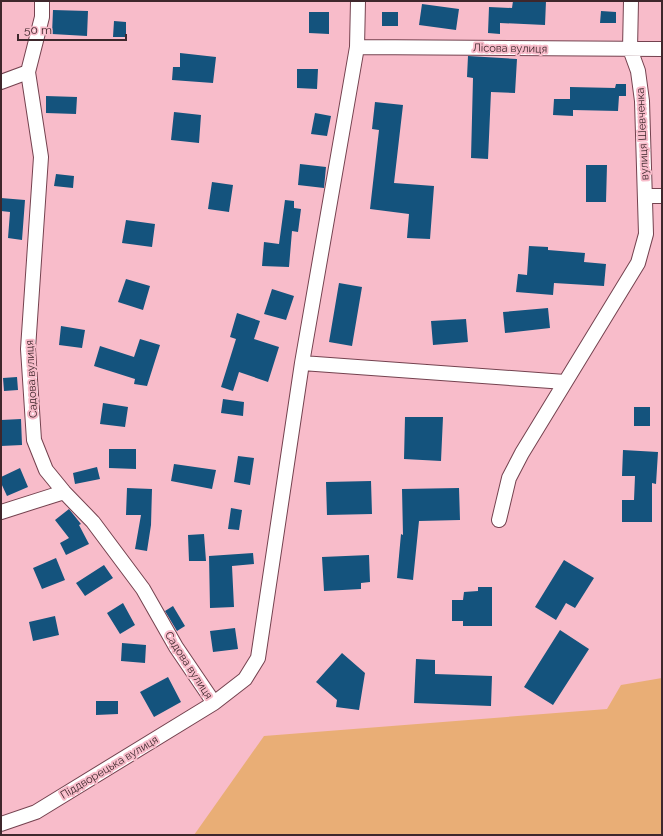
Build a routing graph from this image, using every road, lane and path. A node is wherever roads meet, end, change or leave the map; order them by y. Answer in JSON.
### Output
{"nodes":[{"id":1,"x":42,"y":1,"type":"edge"},
{"id":2,"x":358,"y":1,"type":"edge"},
{"id":3,"x":631,"y":1,"type":"edge"},
{"id":4,"x":357,"y":47,"type":"junction"},
{"id":5,"x":630,"y":49,"type":"junction"},
{"id":6,"x":662,"y":49,"type":"edge"},
{"id":7,"x":28,"y":72,"type":"junction"},
{"id":8,"x":1,"y":82,"type":"edge"},
{"id":9,"x":645,"y":196,"type":"junction"},
{"id":10,"x":662,"y":196,"type":"edge"},
{"id":11,"x":302,"y":363,"type":"junction"},
{"id":12,"x":565,"y":382,"type":"junction"},
{"id":13,"x":64,"y":492,"type":"junction"},
{"id":14,"x":1,"y":512,"type":"edge"},
{"id":15,"x":499,"y":520,"type":"dead end"},
{"id":16,"x":214,"y":703,"type":"junction"},
{"id":17,"x":1,"y":824,"type":"edge"}],
"edges":[{"from":1,"to":7,"type":"street","name":"Садова вулиця"},
{"from":2,"to":4,"type":"street","name":"Піддворецька вулиця"},
{"from":3,"to":5,"type":"street","name":"вулиця Шевченка"},
{"from":4,"to":5,"type":"street","name":"Лісова вулиця"},
{"from":4,"to":11,"type":"street","name":"Піддворецька вулиця"},
{"from":5,"to":6,"type":"street","name":"Лісова вулиця"},
{"from":5,"to":9,"type":"street","name":"вулиця Шевченка"},
{"from":7,"to":8,"type":"street"},
{"from":7,"to":13,"type":"street","name":"Садова вулиця"},
{"from":9,"to":10,"type":"street"},
{"from":9,"to":12,"type":"street","name":"вулиця Шевченка"},
{"from":11,"to":12,"type":"street"},
{"from":11,"to":16,"type":"street","name":"Піддворецька вулиця"},
{"from":12,"to":15,"type":"street","name":"вулиця Шевченка"},
{"from":13,"to":14,"type":"street"},
{"from":13,"to":16,"type":"street","name":"Садова вулиця"},
{"from":16,"to":17,"type":"street","name":"Піддворецька вулиця"}]}
